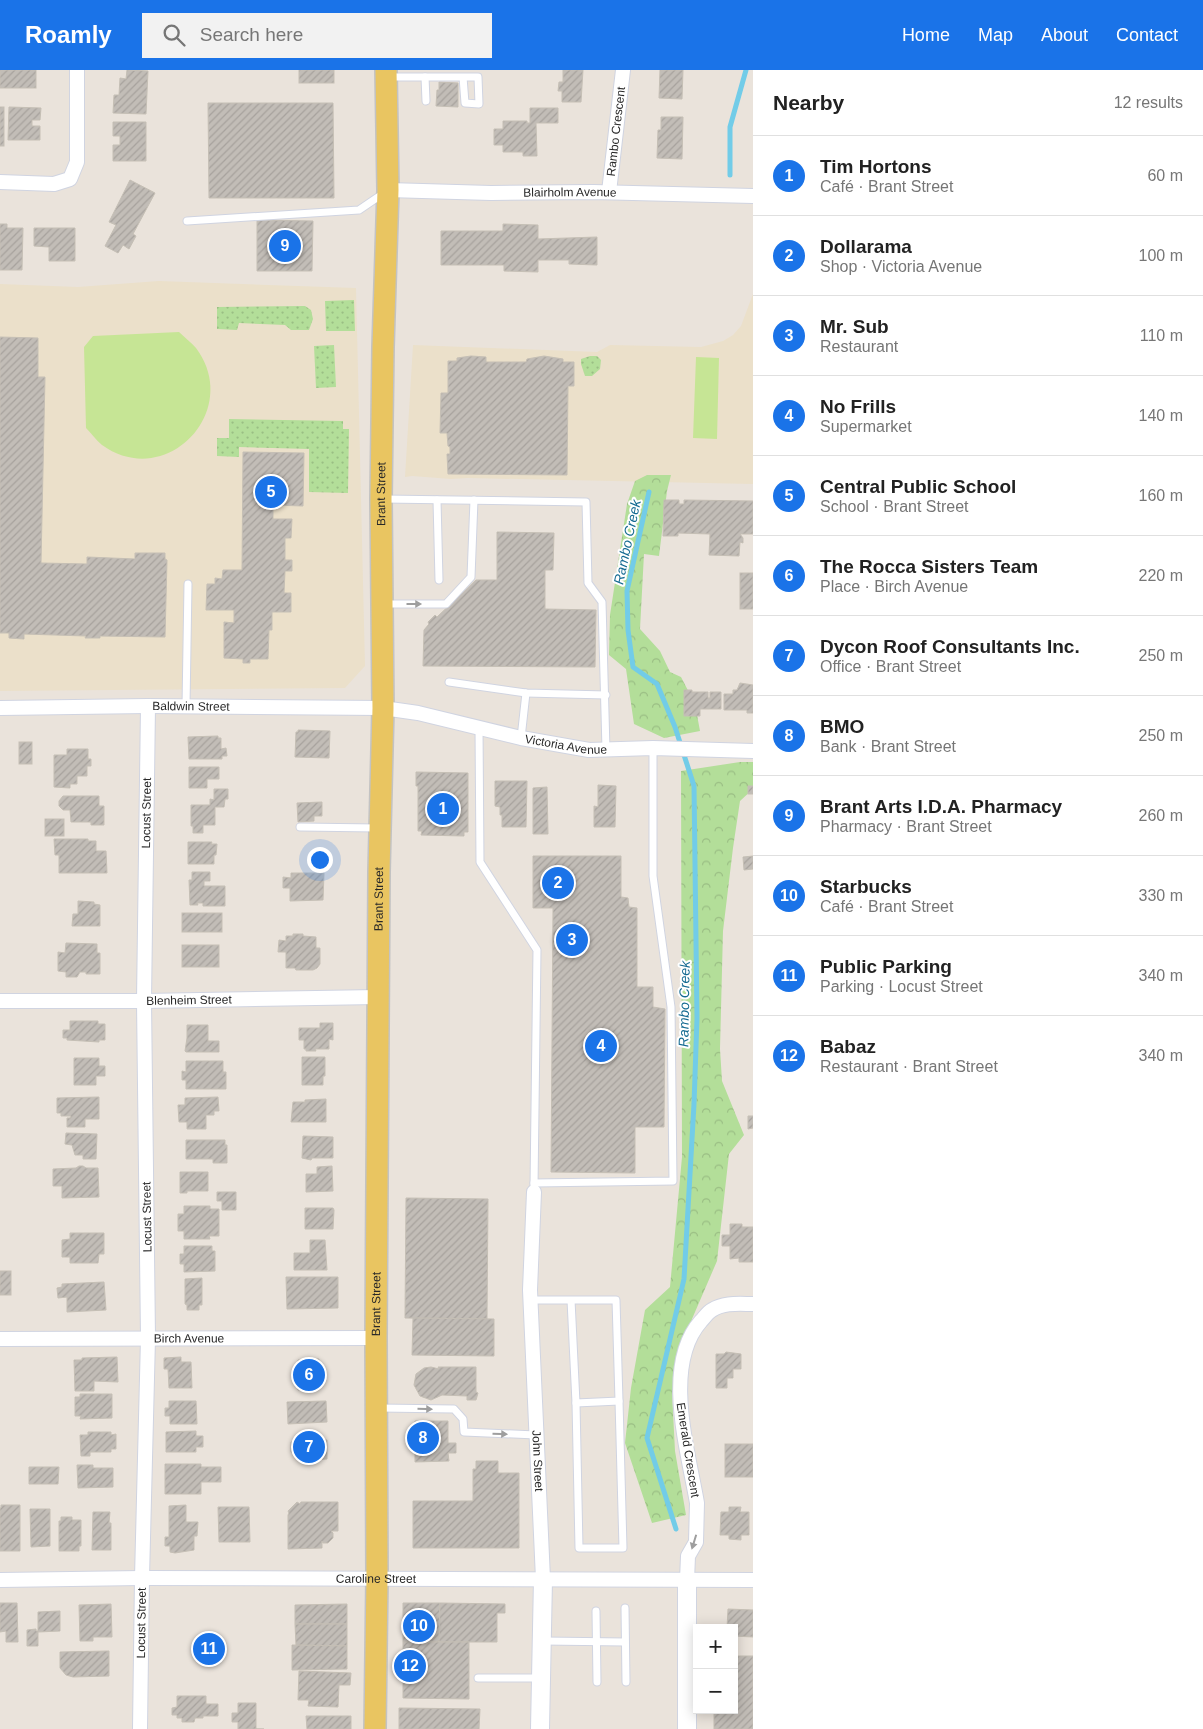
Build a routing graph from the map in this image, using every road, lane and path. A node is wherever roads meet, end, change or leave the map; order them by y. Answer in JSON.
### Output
{"nodes":[{"id":1,"x":77,"y":70,"type":"edge"},
{"id":2,"x":623,"y":70,"type":"edge"},
{"id":3,"x":386,"y":73,"type":"edge"},
{"id":4,"x":425,"y":77,"type":"junction"},
{"id":5,"x":463,"y":77,"type":"dead end"},
{"id":6,"x":426,"y":101,"type":"dead end"},
{"id":7,"x":0,"y":182,"type":"edge"},
{"id":8,"x":388,"y":190,"type":"junction"},
{"id":9,"x":609,"y":192,"type":"junction"},
{"id":10,"x":753,"y":196,"type":"edge"},
{"id":11,"x":187,"y":221,"type":"dead end"},
{"id":12,"x":381,"y":499,"type":"junction"},
{"id":13,"x":437,"y":500,"type":"junction"},
{"id":14,"x":474,"y":500,"type":"junction"},
{"id":15,"x":439,"y":580,"type":"dead end"},
{"id":16,"x":188,"y":584,"type":"dead end"},
{"id":17,"x":382,"y":604,"type":"junction"},
{"id":18,"x":449,"y":682,"type":"dead end"},
{"id":19,"x":526,"y":693,"type":"junction"},
{"id":20,"x":606,"y":695,"type":"junction"},
{"id":21,"x":148,"y":706,"type":"junction"},
{"id":22,"x":186,"y":706,"type":"junction"},
{"id":23,"x":0,"y":708,"type":"edge"},
{"id":24,"x":383,"y":708,"type":"junction"},
{"id":25,"x":479,"y":728,"type":"junction"},
{"id":26,"x":522,"y":738,"type":"junction"},
{"id":27,"x":659,"y":748,"type":"junction"},
{"id":28,"x":606,"y":750,"type":"junction"},
{"id":29,"x":753,"y":751,"type":"edge"},
{"id":30,"x":300,"y":827,"type":"dead end"},
{"id":31,"x":380,"y":829,"type":"junction"},
{"id":32,"x":378,"y":997,"type":"junction"},
{"id":33,"x":0,"y":1001,"type":"edge"},
{"id":34,"x":144,"y":1001,"type":"junction"},
{"id":35,"x":534,"y":1188,"type":"junction"},
{"id":36,"x":530,"y":1300,"type":"junction"},
{"id":37,"x":571,"y":1300,"type":"junction"},
{"id":38,"x":753,"y":1304,"type":"edge"},
{"id":39,"x":148,"y":1338,"type":"junction"},
{"id":40,"x":376,"y":1338,"type":"junction"},
{"id":41,"x":0,"y":1339,"type":"edge"},
{"id":42,"x":576,"y":1402,"type":"junction"},
{"id":43,"x":620,"y":1402,"type":"junction"},
{"id":44,"x":377,"y":1408,"type":"junction"},
{"id":45,"x":536,"y":1435,"type":"junction"},
{"id":46,"x":142,"y":1578,"type":"junction"},
{"id":47,"x":377,"y":1578,"type":"junction"},
{"id":48,"x":542,"y":1579,"type":"junction"},
{"id":49,"x":0,"y":1580,"type":"edge"},
{"id":50,"x":687,"y":1580,"type":"junction"},
{"id":51,"x":753,"y":1580,"type":"edge"},
{"id":52,"x":625,"y":1608,"type":"dead end"},
{"id":53,"x":596,"y":1611,"type":"dead end"},
{"id":54,"x":541,"y":1640,"type":"junction"},
{"id":55,"x":596,"y":1642,"type":"junction"},
{"id":56,"x":625,"y":1642,"type":"junction"},
{"id":57,"x":478,"y":1678,"type":"dead end"},
{"id":58,"x":541,"y":1678,"type":"junction"},
{"id":59,"x":597,"y":1682,"type":"dead end"},
{"id":60,"x":626,"y":1682,"type":"dead end"},
{"id":61,"x":140,"y":1729,"type":"edge"},
{"id":62,"x":375,"y":1729,"type":"edge"},
{"id":63,"x":540,"y":1729,"type":"edge"},
{"id":64,"x":687,"y":1729,"type":"edge"}],
"edges":[{"from":1,"to":7,"type":"street"},
{"from":2,"to":9,"type":"street","name":"Rambo Crescent"},
{"from":3,"to":4,"type":"lane"},
{"from":3,"to":8,"type":"main road","name":"Brant Street"},
{"from":4,"to":5,"type":"lane"},
{"from":4,"to":6,"type":"lane"},
{"from":8,"to":9,"type":"street","name":"Blairholm Avenue"},
{"from":8,"to":11,"type":"lane"},
{"from":8,"to":12,"type":"main road","name":"Brant Street"},
{"from":9,"to":10,"type":"street","name":"Blairholm Avenue"},
{"from":12,"to":13,"type":"lane"},
{"from":12,"to":17,"type":"main road","name":"Brant Street"},
{"from":13,"to":14,"type":"lane"},
{"from":13,"to":15,"type":"lane"},
{"from":17,"to":14,"type":"lane","one_way":true},
{"from":14,"to":20,"type":"lane"},
{"from":16,"to":22,"type":"lane"},
{"from":17,"to":24,"type":"main road","name":"Brant Street"},
{"from":18,"to":19,"type":"lane"},
{"from":19,"to":20,"type":"lane"},
{"from":19,"to":26,"type":"lane"},
{"from":20,"to":28,"type":"lane"},
{"from":21,"to":22,"type":"street","name":"Baldwin Street"},
{"from":21,"to":23,"type":"street","name":"Baldwin Street"},
{"from":21,"to":34,"type":"street","name":"Locust Street"},
{"from":22,"to":24,"type":"street","name":"Baldwin Street"},
{"from":24,"to":25,"type":"street","name":"Victoria Avenue"},
{"from":24,"to":31,"type":"main road","name":"Brant Street"},
{"from":25,"to":26,"type":"street","name":"Victoria Avenue"},
{"from":25,"to":35,"type":"lane"},
{"from":26,"to":28,"type":"street","name":"Victoria Avenue"},
{"from":27,"to":28,"type":"street","name":"Victoria Avenue"},
{"from":27,"to":29,"type":"street","name":"Victoria Avenue"},
{"from":27,"to":35,"type":"lane"},
{"from":30,"to":31,"type":"lane"},
{"from":31,"to":32,"type":"main road","name":"Brant Street"},
{"from":32,"to":34,"type":"street","name":"Blenheim Street"},
{"from":32,"to":40,"type":"main road","name":"Brant Street"},
{"from":33,"to":34,"type":"street","name":"Blenheim Street"},
{"from":34,"to":39,"type":"street","name":"Locust Street"},
{"from":35,"to":36,"type":"street","name":"John Street"},
{"from":36,"to":37,"type":"lane"},
{"from":36,"to":45,"type":"street","name":"John Street"},
{"from":37,"to":42,"type":"lane"},
{"from":37,"to":43,"type":"lane"},
{"from":38,"to":50,"type":"street","name":"Emerald Crescent","one_way":true},
{"from":39,"to":40,"type":"street","name":"Birch Avenue"},
{"from":39,"to":41,"type":"street","name":"Birch Avenue"},
{"from":39,"to":46,"type":"street","name":"Locust Street"},
{"from":40,"to":44,"type":"main road","name":"Brant Street"},
{"from":42,"to":43,"type":"lane"},
{"from":42,"to":43,"type":"lane"},
{"from":44,"to":45,"type":"lane","one_way":true},
{"from":44,"to":47,"type":"main road","name":"Brant Street"},
{"from":45,"to":48,"type":"street","name":"John Street"},
{"from":46,"to":47,"type":"street","name":"Caroline Street"},
{"from":46,"to":49,"type":"street","name":"Caroline Street"},
{"from":46,"to":61,"type":"street","name":"Locust Street"},
{"from":47,"to":48,"type":"street","name":"Caroline Street"},
{"from":47,"to":62,"type":"main road","name":"Brant Street"},
{"from":48,"to":50,"type":"street","name":"Caroline Street"},
{"from":48,"to":54,"type":"street","name":"John Street"},
{"from":50,"to":51,"type":"street","name":"Caroline Street"},
{"from":50,"to":64,"type":"street"},
{"from":52,"to":56,"type":"lane"},
{"from":53,"to":55,"type":"lane"},
{"from":54,"to":55,"type":"lane"},
{"from":54,"to":58,"type":"street","name":"John Street"},
{"from":55,"to":56,"type":"lane"},
{"from":55,"to":59,"type":"lane"},
{"from":56,"to":60,"type":"lane"},
{"from":57,"to":58,"type":"lane"},
{"from":58,"to":63,"type":"street","name":"John Street"}]}
